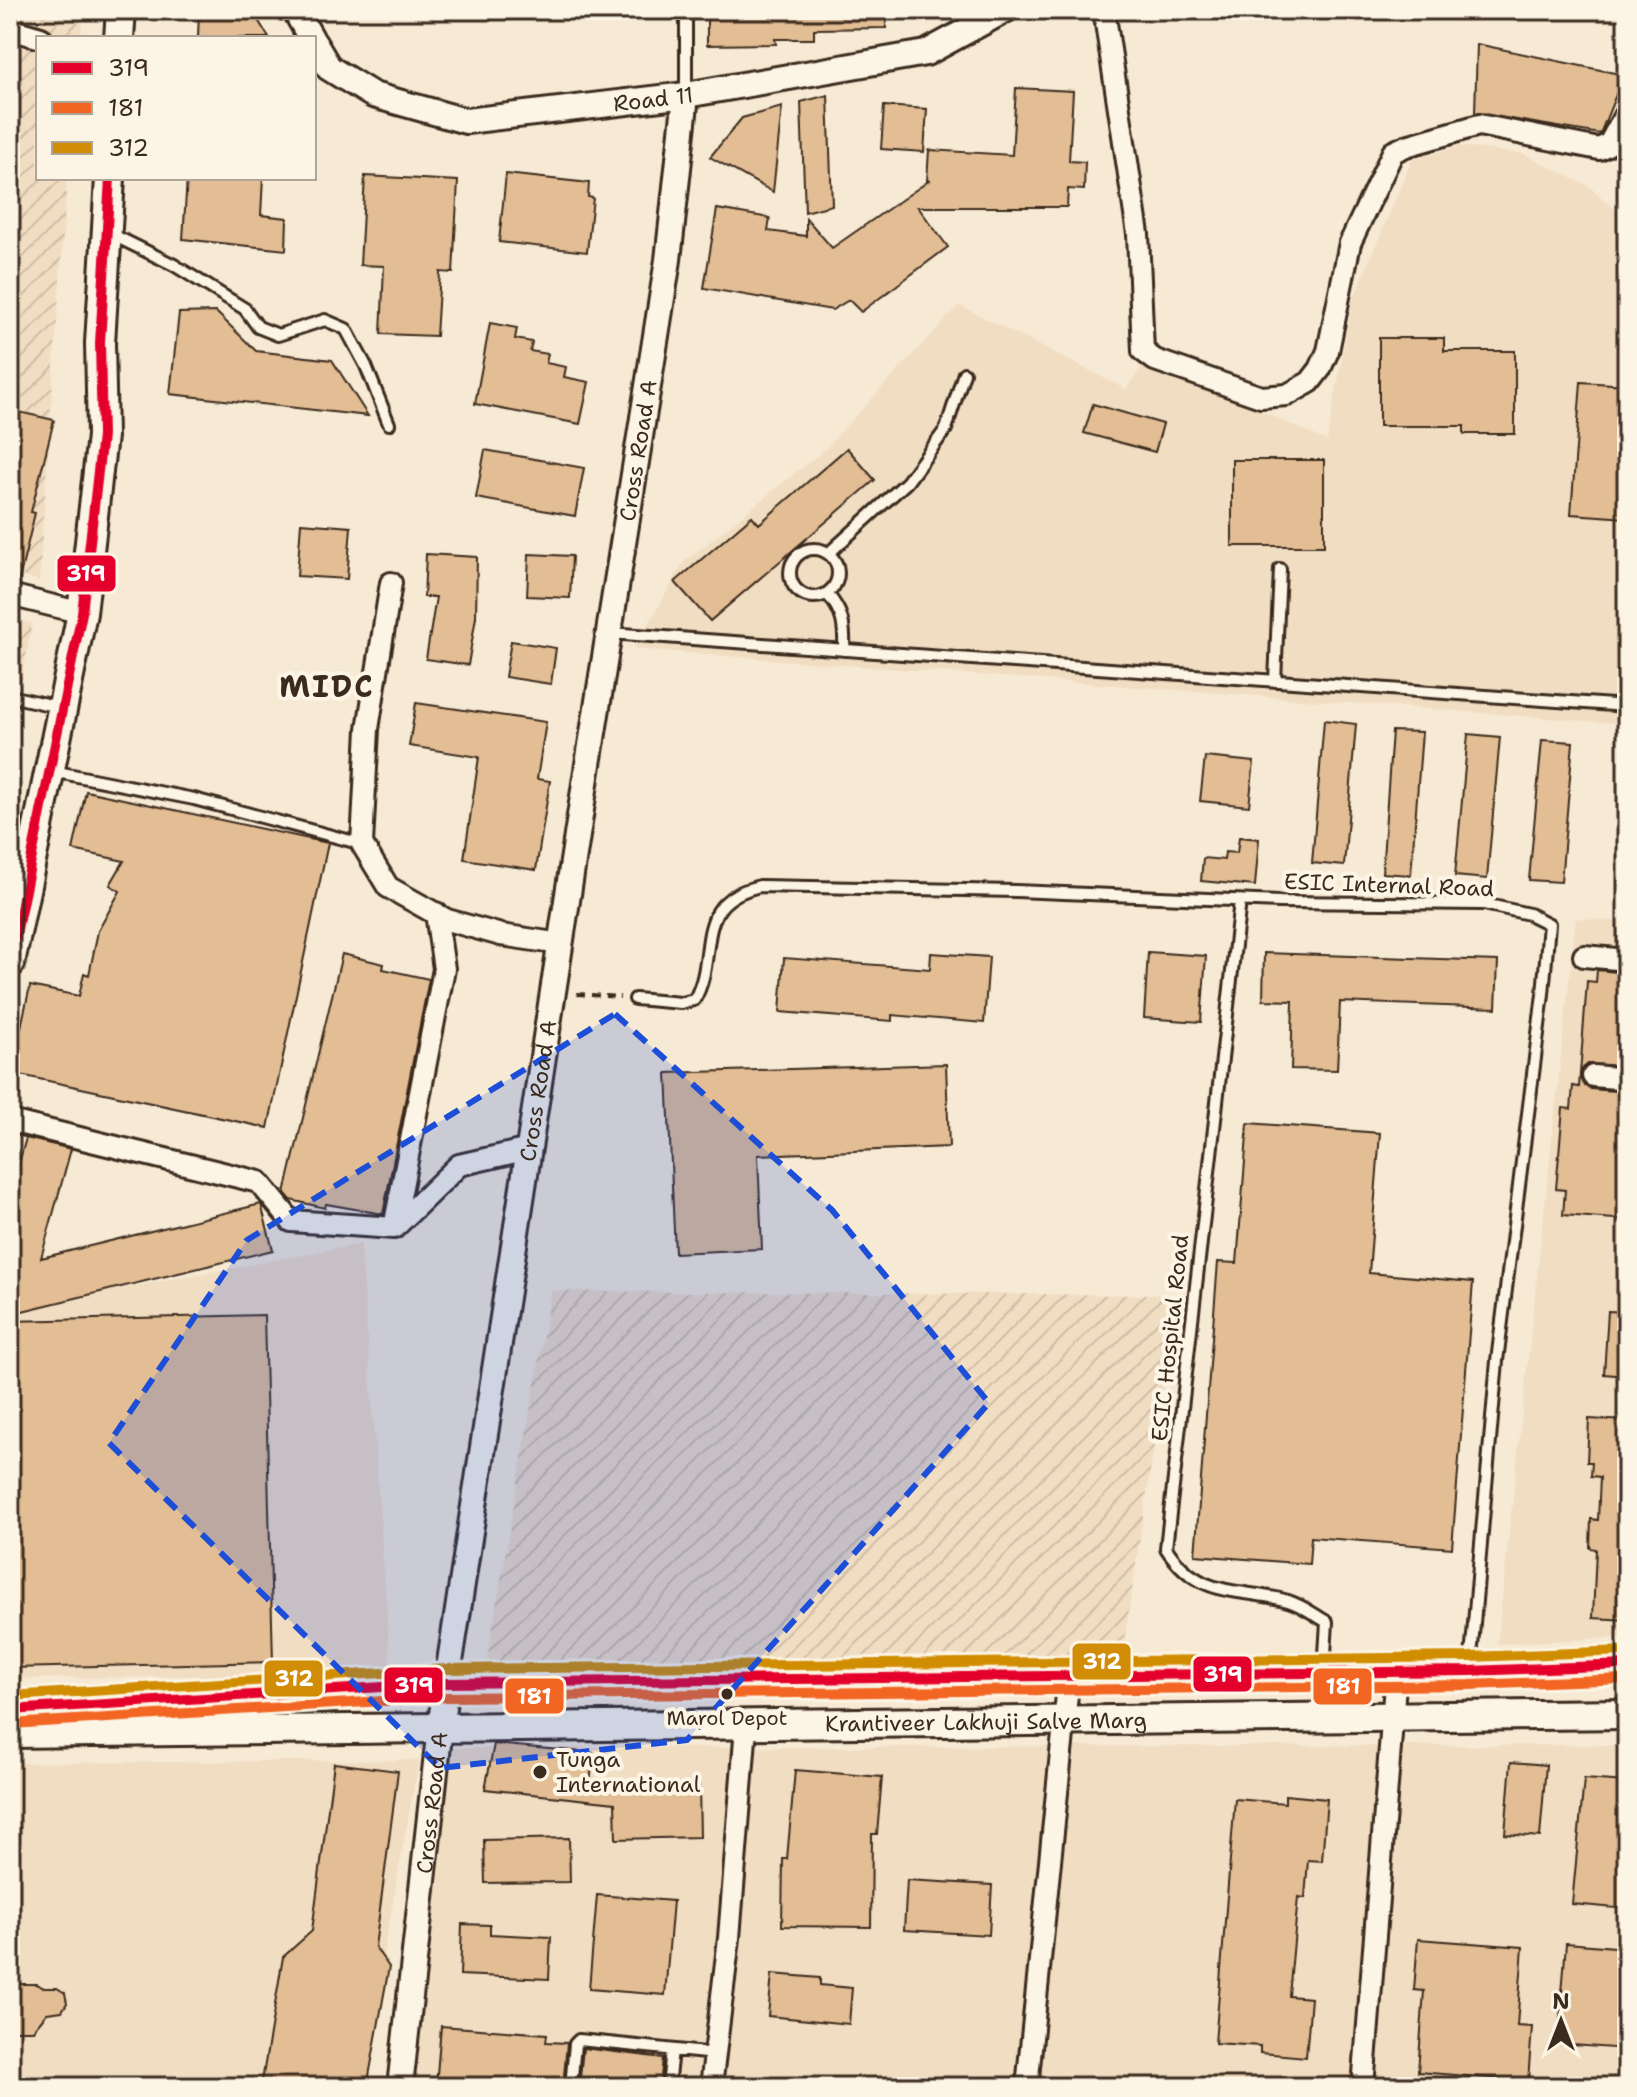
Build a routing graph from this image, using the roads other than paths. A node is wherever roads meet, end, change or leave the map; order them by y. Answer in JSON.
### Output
{"nodes":[{"id":1,"x":121,"y":10,"type":"edge"},
{"id":2,"x":295,"y":10,"type":"edge"},
{"id":3,"x":686,"y":10,"type":"edge"},
{"id":4,"x":1005,"y":10,"type":"edge"},
{"id":5,"x":1104,"y":10,"type":"edge"},
{"id":6,"x":1119,"y":10,"type":"edge"},
{"id":7,"x":10,"y":29,"type":"edge"},
{"id":8,"x":119,"y":36,"type":"edge"},
{"id":9,"x":311,"y":36,"type":"edge"},
{"id":10,"x":36,"y":37,"type":"edge"},
{"id":11,"x":316,"y":45,"type":"edge"},
{"id":12,"x":686,"y":95,"type":"junction"},
{"id":13,"x":1627,"y":111,"type":"edge"},
{"id":14,"x":110,"y":180,"type":"edge"},
{"id":15,"x":107,"y":233,"type":"junction"},
{"id":16,"x":1138,"y":234,"type":"junction"},
{"id":17,"x":964,"y":373,"type":"dead end"},
{"id":18,"x":389,"y":424,"type":"dead end"},
{"id":19,"x":829,"y":553,"type":"junction"},
{"id":20,"x":1280,"y":569,"type":"dead end"},
{"id":21,"x":391,"y":583,"type":"dead end"},
{"id":22,"x":827,"y":594,"type":"junction"},
{"id":23,"x":10,"y":595,"type":"edge"},
{"id":24,"x":82,"y":613,"type":"junction"},
{"id":25,"x":609,"y":633,"type":"junction"},
{"id":26,"x":844,"y":650,"type":"junction"},
{"id":27,"x":1275,"y":681,"type":"junction"},
{"id":28,"x":10,"y":696,"type":"edge"},
{"id":29,"x":1627,"y":706,"type":"edge"},
{"id":30,"x":63,"y":708,"type":"junction"},
{"id":31,"x":50,"y":770,"type":"junction"},
{"id":32,"x":362,"y":844,"type":"junction"},
{"id":33,"x":1240,"y":901,"type":"junction"},
{"id":34,"x":436,"y":913,"type":"junction"},
{"id":35,"x":561,"y":944,"type":"junction"},
{"id":36,"x":1584,"y":956,"type":"dead end"},
{"id":37,"x":1627,"y":960,"type":"edge"},
{"id":38,"x":10,"y":963,"type":"edge"},
{"id":39,"x":635,"y":999,"type":"road end"},
{"id":40,"x":1593,"y":1076,"type":"dead end"},
{"id":41,"x":1627,"y":1079,"type":"edge"},
{"id":42,"x":10,"y":1121,"type":"edge"},
{"id":43,"x":529,"y":1149,"type":"junction"},
{"id":44,"x":394,"y":1228,"type":"junction"},
{"id":45,"x":1627,"y":1665,"type":"edge"},
{"id":46,"x":1470,"y":1671,"type":"junction"},
{"id":47,"x":1324,"y":1672,"type":"junction"},
{"id":48,"x":1396,"y":1672,"type":"junction"},
{"id":49,"x":1069,"y":1675,"type":"junction"},
{"id":50,"x":447,"y":1683,"type":"junction"},
{"id":51,"x":10,"y":1710,"type":"edge"},
{"id":52,"x":1627,"y":1714,"type":"edge"},
{"id":53,"x":1392,"y":1719,"type":"junction"},
{"id":54,"x":1065,"y":1721,"type":"junction"},
{"id":55,"x":746,"y":1726,"type":"junction"},
{"id":56,"x":440,"y":1727,"type":"junction"},
{"id":57,"x":10,"y":1733,"type":"edge"},
{"id":58,"x":672,"y":2050,"type":"junction"},
{"id":59,"x":715,"y":2054,"type":"junction"},
{"id":60,"x":400,"y":2087,"type":"edge"},
{"id":61,"x":571,"y":2087,"type":"edge"},
{"id":62,"x":668,"y":2087,"type":"edge"},
{"id":63,"x":711,"y":2087,"type":"edge"},
{"id":64,"x":1027,"y":2087,"type":"edge"},
{"id":65,"x":1363,"y":2087,"type":"edge"}],
"edges":[{"from":1,"to":8,"type":"main road"},
{"from":2,"to":9,"type":"street","name":"Road 11"},
{"from":3,"to":12,"type":"lane"},
{"from":4,"to":12,"type":"street","name":"Road 11"},
{"from":5,"to":16,"type":"street"},
{"from":6,"to":16,"type":"street"},
{"from":7,"to":10,"type":"street"},
{"from":11,"to":12,"type":"street","name":"Road 11"},
{"from":12,"to":25,"type":"street","name":"Cross Road A"},
{"from":13,"to":16,"type":"street"},
{"from":14,"to":15,"type":"main road"},
{"from":15,"to":18,"type":"lane"},
{"from":15,"to":24,"type":"main road"},
{"from":17,"to":19,"type":"lane"},
{"from":19,"to":22,"type":"lane"},
{"from":19,"to":22,"type":"lane"},
{"from":20,"to":27,"type":"lane"},
{"from":21,"to":32,"type":"street"},
{"from":22,"to":26,"type":"lane"},
{"from":23,"to":24,"type":"street"},
{"from":24,"to":30,"type":"main road"},
{"from":25,"to":26,"type":"lane"},
{"from":25,"to":35,"type":"street","name":"Cross Road A"},
{"from":26,"to":27,"type":"lane"},
{"from":27,"to":29,"type":"lane"},
{"from":28,"to":30,"type":"lane"},
{"from":30,"to":31,"type":"main road"},
{"from":31,"to":32,"type":"lane"},
{"from":31,"to":38,"type":"main road"},
{"from":32,"to":34,"type":"street"},
{"from":33,"to":39,"type":"lane","name":"ESIC Internal Road"},
{"from":33,"to":46,"type":"lane","name":"ESIC Internal Road"},
{"from":33,"to":47,"type":"lane","name":"ESIC Hospital Road"},
{"from":34,"to":35,"type":"street"},
{"from":34,"to":44,"type":"street"},
{"from":35,"to":43,"type":"street","name":"Cross Road A"},
{"from":36,"to":37,"type":"street"},
{"from":40,"to":41,"type":"street"},
{"from":42,"to":44,"type":"street"},
{"from":43,"to":44,"type":"street"},
{"from":43,"to":50,"type":"street","name":"Cross Road A"},
{"from":45,"to":46,"type":"main road","name":"Krantiveer Lakhuji Salve Marg"},
{"from":46,"to":48,"type":"main road","name":"Krantiveer Lakhuji Salve Marg"},
{"from":47,"to":48,"type":"main road","name":"Krantiveer Lakhuji Salve Marg"},
{"from":47,"to":49,"type":"main road","name":"Krantiveer Lakhuji Salve Marg"},
{"from":48,"to":53,"type":"street"},
{"from":49,"to":50,"type":"main road","name":"Krantiveer Lakhuji Salve Marg"},
{"from":49,"to":54,"type":"street"},
{"from":50,"to":51,"type":"main road","name":"Krantiveer Lakhuji Salve Marg"},
{"from":50,"to":56,"type":"street","name":"Cross Road A"},
{"from":52,"to":53,"type":"main road","name":"Krantiveer Lakhuji Salve Marg"},
{"from":53,"to":54,"type":"main road","name":"Krantiveer Lakhuji Salve Marg"},
{"from":53,"to":65,"type":"street"},
{"from":54,"to":55,"type":"main road","name":"Krantiveer Lakhuji Salve Marg"},
{"from":54,"to":64,"type":"street"},
{"from":55,"to":56,"type":"main road","name":"Krantiveer Lakhuji Salve Marg"},
{"from":55,"to":59,"type":"street"},
{"from":56,"to":57,"type":"main road","name":"Krantiveer Lakhuji Salve Marg"},
{"from":56,"to":60,"type":"street","name":"Cross Road A"},
{"from":58,"to":59,"type":"lane"},
{"from":58,"to":61,"type":"lane"},
{"from":58,"to":62,"type":"lane"},
{"from":59,"to":63,"type":"street"}]}
